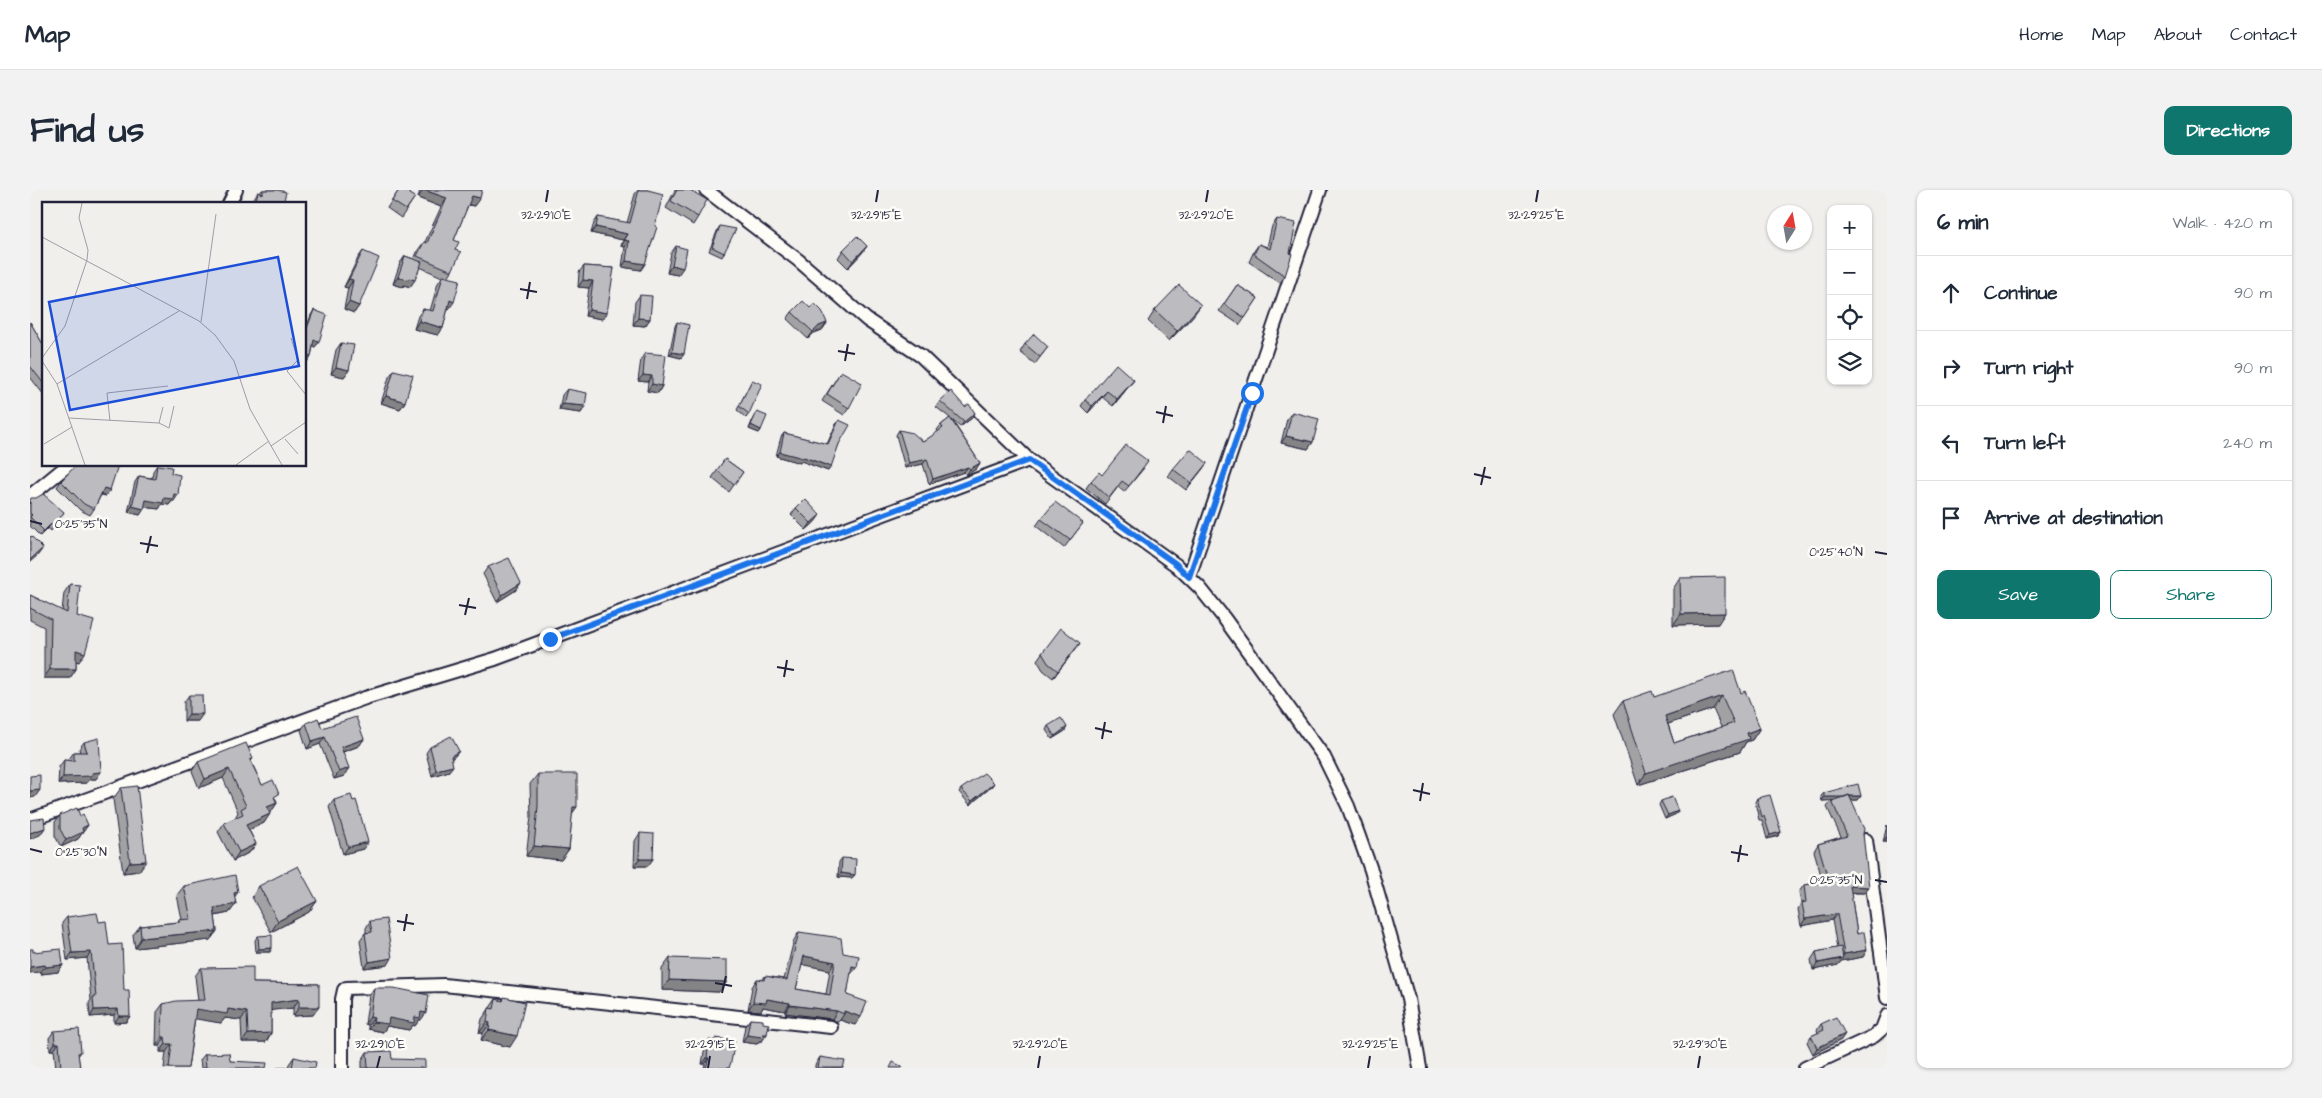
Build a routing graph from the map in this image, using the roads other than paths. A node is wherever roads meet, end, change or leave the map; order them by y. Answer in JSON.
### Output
{"nodes":[{"id":1,"x":236,"y":190,"type":"edge"},
{"id":2,"x":706,"y":190,"type":"edge"},
{"id":3,"x":1320,"y":190,"type":"edge"},
{"id":4,"x":230,"y":202,"type":"edge"},
{"id":5,"x":1029,"y":460,"type":"junction"},
{"id":6,"x":67,"y":466,"type":"edge"},
{"id":7,"x":30,"y":496,"type":"edge"},
{"id":8,"x":1189,"y":577,"type":"junction"},
{"id":9,"x":30,"y":820,"type":"edge"},
{"id":10,"x":1866,"y":840,"type":"edge"},
{"id":11,"x":1887,"y":998,"type":"edge"},
{"id":12,"x":1887,"y":1016,"type":"edge"},
{"id":13,"x":831,"y":1027,"type":"dead end"},
{"id":14,"x":342,"y":1068,"type":"edge"},
{"id":15,"x":1420,"y":1068,"type":"edge"},
{"id":16,"x":1805,"y":1068,"type":"edge"}],
"edges":[{"from":1,"to":4,"type":"street"},
{"from":2,"to":5,"type":"street"},
{"from":3,"to":8,"type":"street"},
{"from":5,"to":8,"type":"street"},
{"from":5,"to":9,"type":"street"},
{"from":6,"to":7,"type":"street"},
{"from":8,"to":15,"type":"street"},
{"from":10,"to":11,"type":"street"},
{"from":12,"to":16,"type":"street"},
{"from":13,"to":14,"type":"street"}]}
